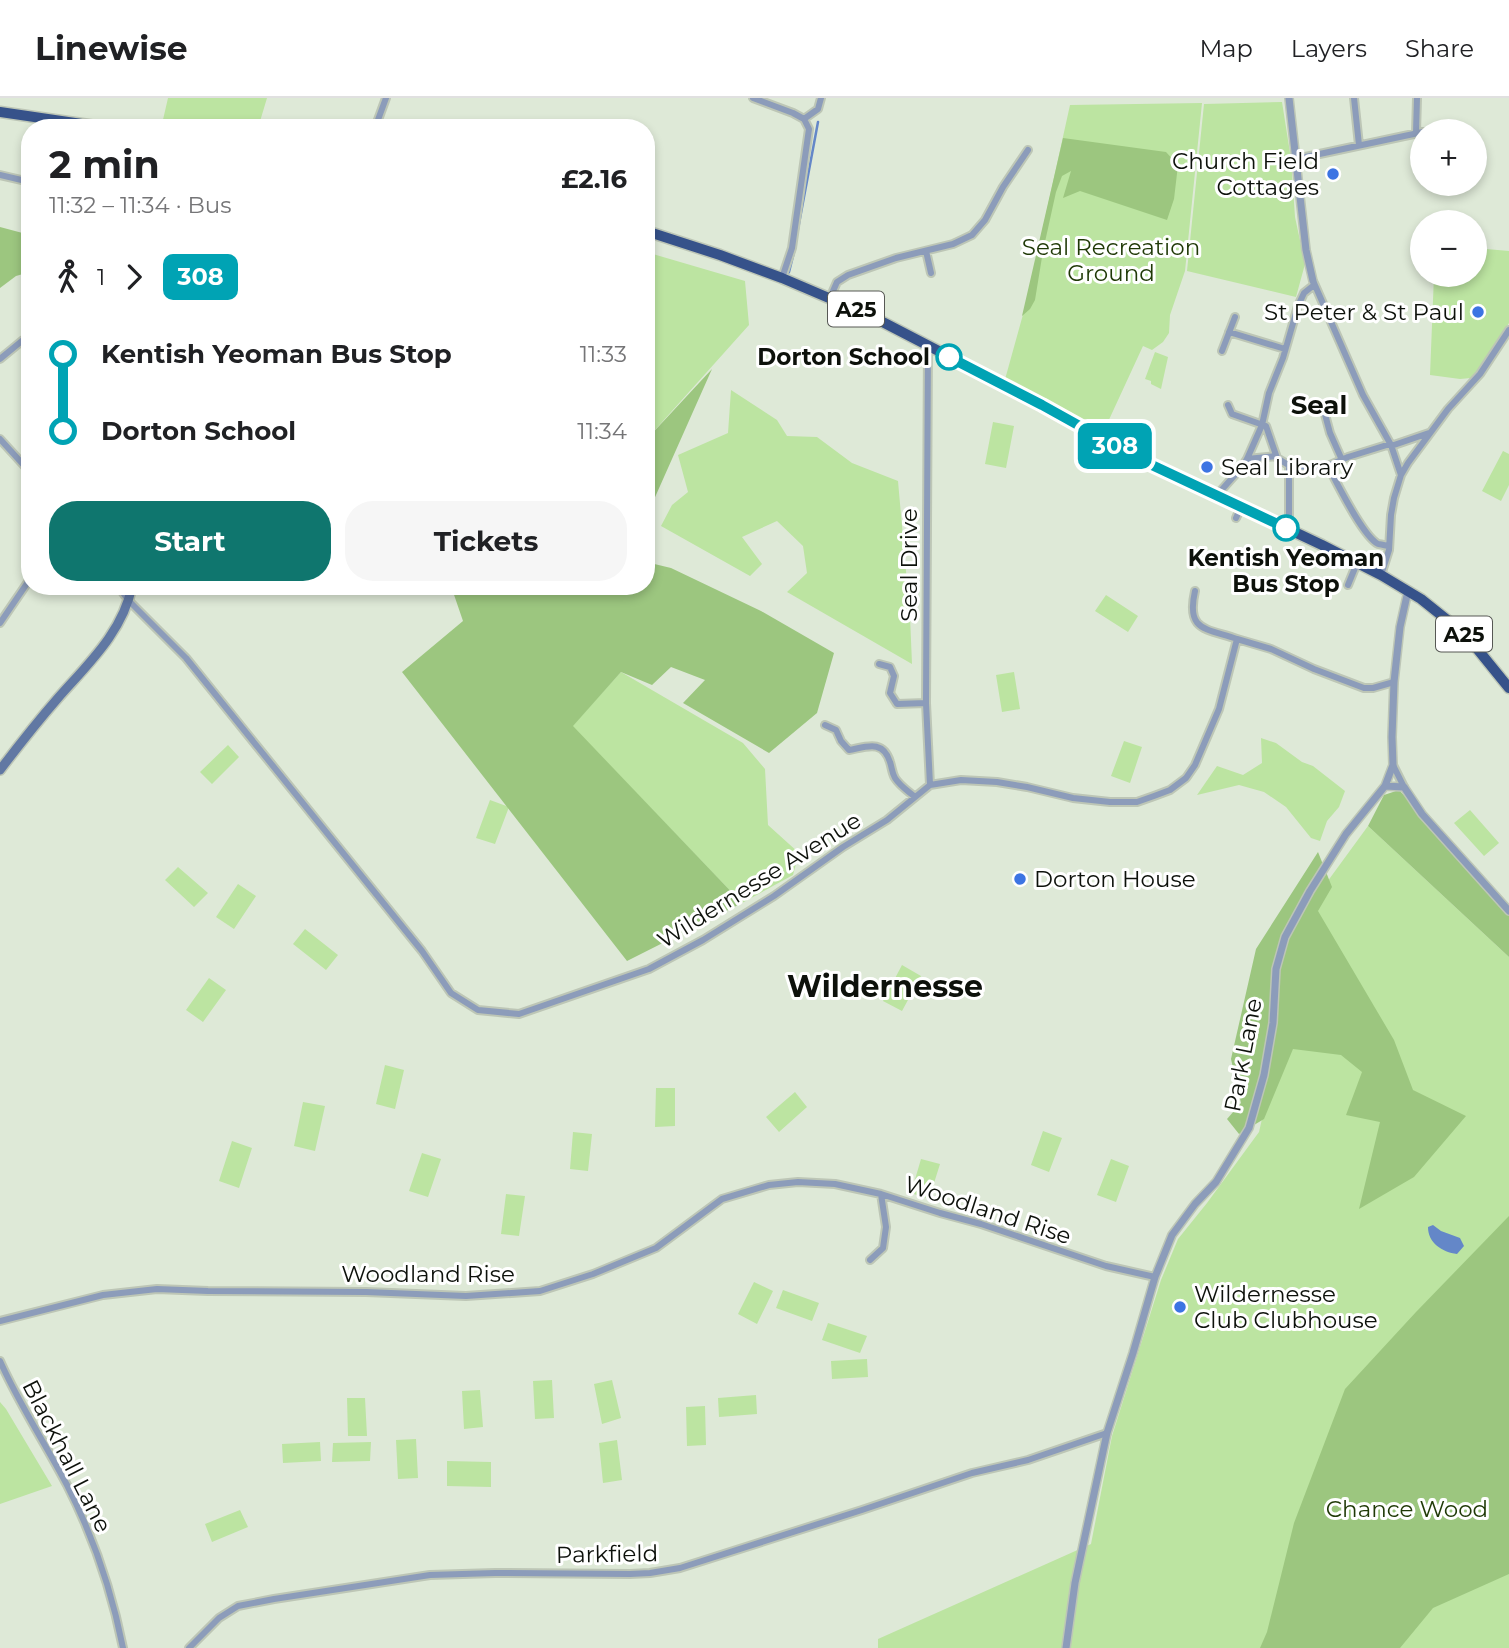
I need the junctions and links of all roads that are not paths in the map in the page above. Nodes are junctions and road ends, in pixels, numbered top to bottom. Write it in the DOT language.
graph roads {
  1 [pos="386,98"];
  2 [pos="753,98"];
  3 [pos="821,98"];
  4 [pos="1289,98"];
  5 [pos="1354,98"];
  6 [pos="1416,98"];
  7 [pos="770,101"];
  8 [pos="0,112"];
  9 [pos="48,119"];
  10 [pos="379,119"];
  11 [pos="804,119"];
  12 [pos="1418,119"];
  13 [pos="1410,135"];
  14 [pos="1359,145"];
  15 [pos="1028,150"];
  16 [pos="1296,159"];
  17 [pos="0,175"];
  18 [pos="21,180"];
  19 [pos="655,234"];
  20 [pos="926,251"];
  21 [pos="931,273"];
  22 [pos="782,278"];
  23 [pos="1314,283"];
  24 [pos="830,298"];
  25 [pos="1235,317"];
  26 [pos="1509,330"];
  27 [pos="1229,332"];
  28 [pos="21,343"];
  29 [pos="928,346"];
  30 [pos="1286,349"];
  31 [pos="1222,351"];
  32 [pos="0,359"];
  33 [pos="1228,405"];
  34 [pos="1323,407"];
  35 [pos="1262,425"];
  36 [pos="1432,432"];
  37 [pos="0,439"];
  38 [pos="1391,445"];
  39 [pos="1276,456"];
  40 [pos="1247,458"];
  41 [pos="1342,460"];
  42 [pos="21,463"];
  43 [pos="1289,466"];
  44 [pos="1328,466"];
  45 [pos="1401,475"];
  46 [pos="1217,495"];
  47 [pos="1241,507"];
  48 [pos="1236,519"];
  49 [pos="1286,528"];
  50 [pos="1389,546"];
  51 [pos="1357,563"];
  52 [pos="1381,575"];
  53 [pos="1348,585"];
  54 [pos="1195,590"];
  55 [pos="1408,591"];
  56 [pos="21,592"];
  57 [pos="124,595"];
  58 [pos="130,595"];
  59 [pos="128,601"];
  60 [pos="0,623"];
  61 [pos="1237,639"];
  62 [pos="879,664"];
  63 [pos="1394,682"];
  64 [pos="1509,688"];
  65 [pos="926,703"];
  66 [pos="825,725"];
  67 [pos="1393,765"];
  68 [pos="0,770"];
  69 [pos="930,785"];
  70 [pos="1385,786"];
  71 [pos="1405,787"];
  72 [pos="915,797"];
  73 [pos="1509,911"];
  74 [pos="881,1194"];
  75 [pos="870,1260"];
  76 [pos="1155,1277"];
  77 [pos="0,1321"];
  78 [pos="0,1361"];
  79 [pos="1107,1433"];
  80 [pos="123,1648"];
  81 [pos="189,1648"];
  82 [pos="1066,1648"];
  1 -- 10 [label="street"];
  2 -- 7 [label="street"];
  3 -- 11 [label="street"];
  4 -- 16 [label="street"];
  5 -- 14 [label="street"];
  6 -- 12 [label="street"];
  7 -- 11 [label="street"];
  8 -- 9 [label="highway"];
  11 -- 22 [label="street"];
  13 -- 14 [label="street"];
  14 -- 16 [label="street"];
  15 -- 20 [label="street"];
  16 -- 23 [label="street"];
  17 -- 18 [label="street"];
  19 -- 22 [label="highway, A25"];
  20 -- 21 [label="street"];
  20 -- 24 [label="street"];
  22 -- 24 [label="highway, A25"];
  23 -- 30 [label="street"];
  23 -- 38 [label="street"];
  24 -- 29 [label="highway, A25"];
  25 -- 27 [label="street"];
  26 -- 36 [label="street"];
  27 -- 30 [label="street"];
  27 -- 31 [label="street"];
  28 -- 32 [label="street"];
  29 -- 46 [label="highway, A25"];
  29 -- 65 [label="street, Seal Drive"];
  30 -- 35 [label="street"];
  33 -- 35 [label="street"];
  34 -- 41 [label="street"];
  35 -- 39 [label="street"];
  35 -- 40 [label="street"];
  36 -- 38 [label="street"];
  36 -- 45 [label="street"];
  37 -- 42 [label="street"];
  38 -- 41 [label="street"];
  38 -- 45 [label="street"];
  39 -- 40 [label="street"];
  39 -- 43 [label="street"];
  40 -- 46 [label="street"];
  41 -- 44 [label="street"];
  43 -- 44 [label="street"];
  43 -- 49 [label="street"];
  44 -- 50 [label="street"];
  45 -- 50 [label="street"];
  46 -- 47 [label="highway, A25"];
  47 -- 48 [label="street"];
  47 -- 49 [label="highway, A25"];
  49 -- 51 [label="highway, A25"];
  50 -- 52 [label="street"];
  51 -- 52 [label="highway, A25"];
  51 -- 53 [label="street"];
  52 -- 55 [label="highway, A25"];
  54 -- 61 [label="street"];
  55 -- 63 [label="street, Park Lane"];
  55 -- 64 [label="highway, A25"];
  56 -- 60 [label="street"];
  57 -- 59 [label="street, Wildernesse Avenue"];
  58 -- 59 [label="main road"];
  59 -- 68 [label="main road"];
  59 -- 72 [label="street, Wildernesse Avenue"];
  61 -- 63 [label="street"];
  61 -- 69 [label="street"];
  62 -- 65 [label="street"];
  63 -- 67 [label="street, Park Lane"];
  65 -- 69 [label="street, Seal Drive"];
  66 -- 72 [label="street"];
  67 -- 70 [label="street, Park Lane"];
  67 -- 71 [label="street"];
  69 -- 72 [label="street, Wildernesse Avenue"];
  70 -- 71 [label="street"];
  70 -- 76 [label="street, Park Lane"];
  71 -- 73 [label="street"];
  74 -- 75 [label="street"];
  74 -- 76 [label="street, Woodland Rise"];
  74 -- 77 [label="street, Woodland Rise"];
  76 -- 79 [label="street, Park Lane"];
  78 -- 80 [label="street, Blackhall Lane"];
  79 -- 81 [label="street, Parkfield"];
  79 -- 82 [label="street, Park Lane"];
}
